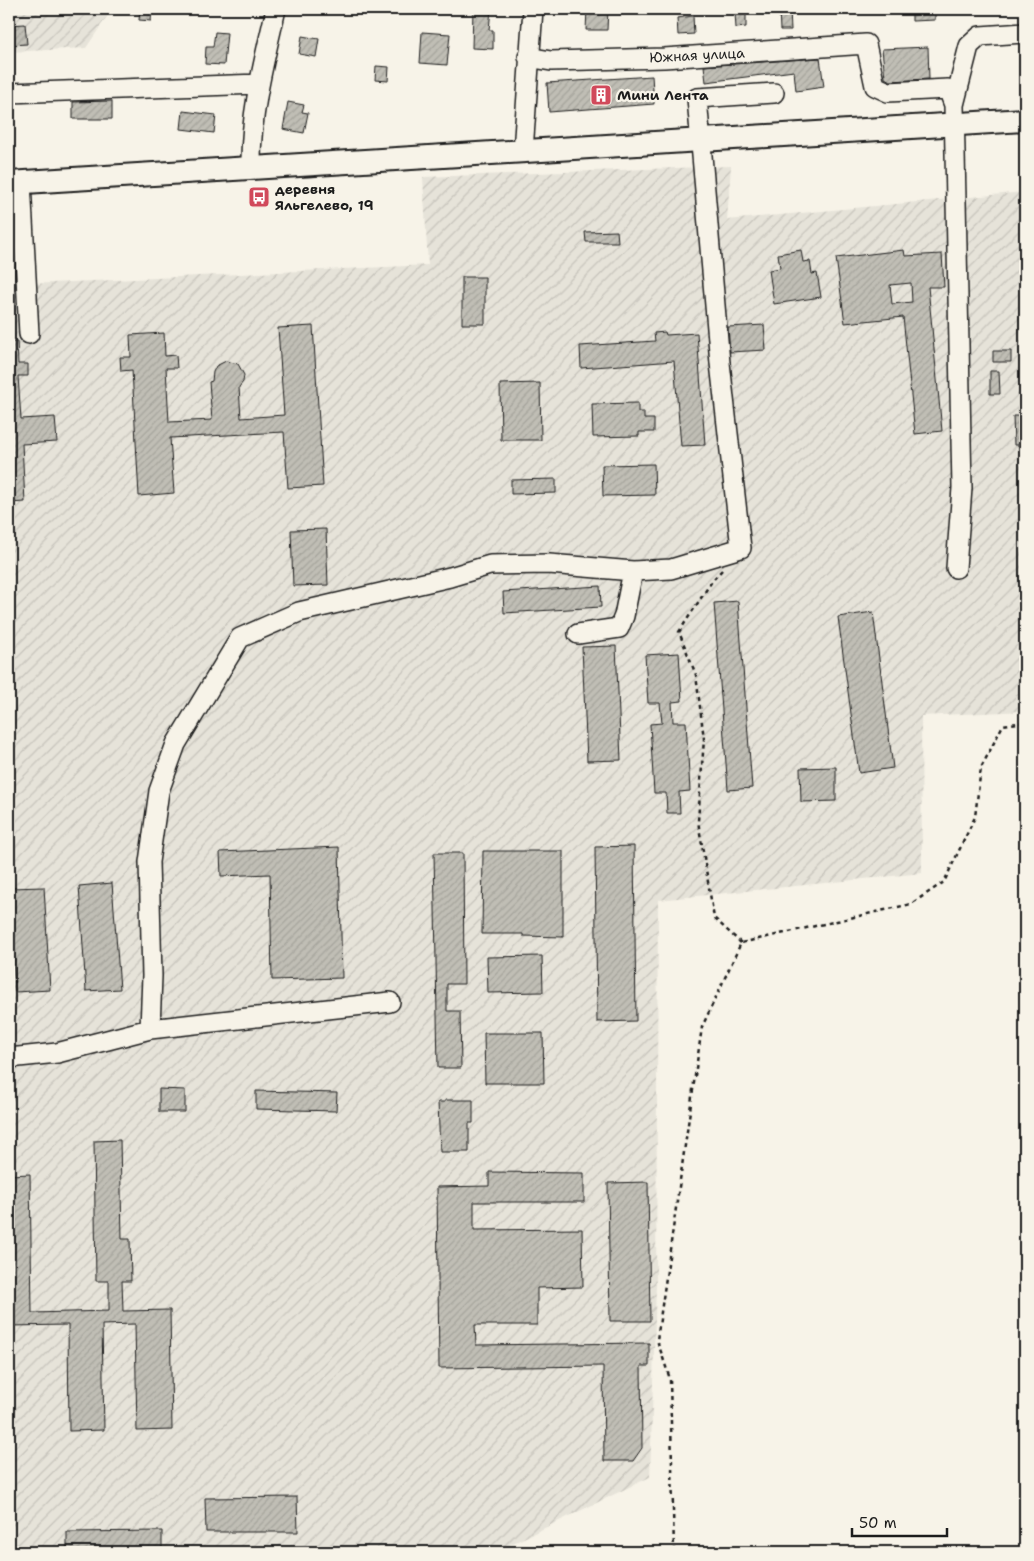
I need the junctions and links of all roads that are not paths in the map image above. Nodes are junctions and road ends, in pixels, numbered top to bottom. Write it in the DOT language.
graph roads {
  1 [pos="275,9"];
  2 [pos="533,9"];
  3 [pos="1025,33"];
  4 [pos="528,57"];
  5 [pos="259,84"];
  6 [pos="9,93"];
  7 [pos="774,93"];
  8 [pos="955,115"];
  9 [pos="1025,120"];
  10 [pos="701,140"];
  11 [pos="523,150"];
  12 [pos="252,168"];
  13 [pos="15,183"];
  14 [pos="29,334"];
  15 [pos="956,568"];
  16 [pos="633,570"];
  17 [pos="578,634"];
  18 [pos="390,1002"];
  19 [pos="150,1029"];
  20 [pos="9,1058"];
  1 -- 5 [label="street"];
  2 -- 4 [label="street"];
  3 -- 8 [label="street"];
  4 -- 8 [label="street, Южная улица"];
  4 -- 11 [label="street"];
  5 -- 6 [label="street"];
  5 -- 12 [label="street"];
  7 -- 10 [label="street"];
  8 -- 9 [label="main road"];
  8 -- 10 [label="main road"];
  8 -- 15 [label="street"];
  10 -- 11 [label="main road"];
  10 -- 16 [label="street"];
  11 -- 12 [label="main road"];
  12 -- 13 [label="main road"];
  13 -- 14 [label="street"];
  16 -- 17 [label="street"];
  16 -- 19 [label="street"];
  18 -- 19 [label="street"];
  19 -- 20 [label="street"];
}
